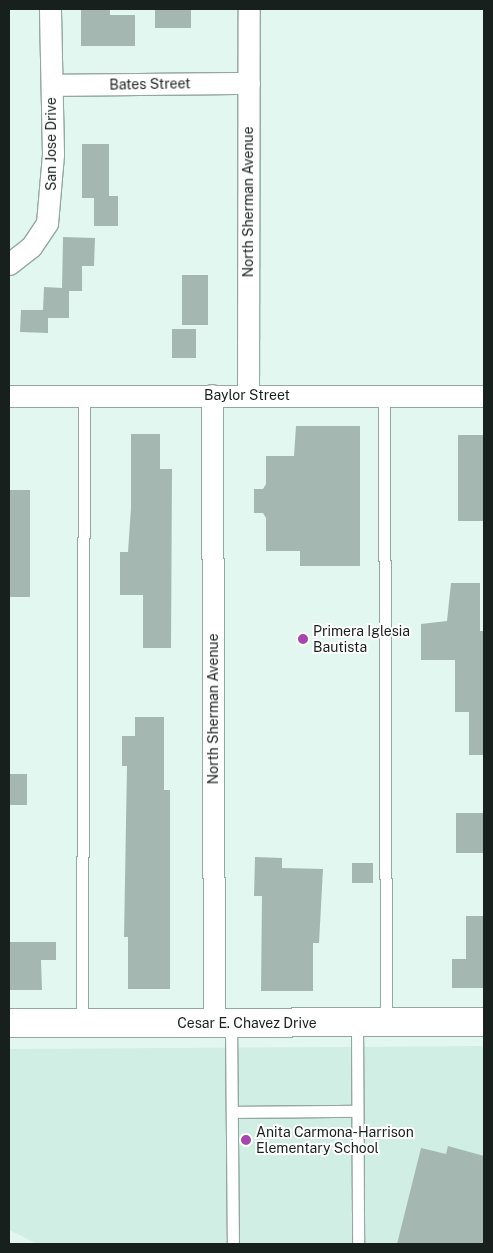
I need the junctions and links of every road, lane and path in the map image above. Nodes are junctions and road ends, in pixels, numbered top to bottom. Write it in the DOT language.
graph roads {
  1 [pos="50,9"];
  2 [pos="248,9"];
  3 [pos="249,83"];
  4 [pos="52,85"];
  5 [pos="9,264"];
  6 [pos="84,395"];
  7 [pos="212,395"];
  8 [pos="248,395"];
  9 [pos="9,396"];
  10 [pos="384,396"];
  11 [pos="484,396"];
  12 [pos="484,1022"];
  13 [pos="9,1023"];
  14 [pos="82,1023"];
  15 [pos="222,1023"];
  16 [pos="357,1023"];
  17 [pos="386,1023"];
  18 [pos="357,1111"];
  19 [pos="232,1112"];
  20 [pos="233,1244"];
  21 [pos="358,1244"];
  1 -- 4 [label="street, San Jose Drive"];
  2 -- 3 [label="street, North Sherman Avenue"];
  3 -- 4 [label="street, Bates Street"];
  3 -- 8 [label="street, North Sherman Avenue"];
  4 -- 5 [label="street, San Jose Drive"];
  6 -- 7 [label="street, Baylor Street"];
  6 -- 9 [label="street, Baylor Street"];
  6 -- 14 [label="lane"];
  7 -- 8 [label="street, Baylor Street"];
  7 -- 15 [label="street, North Sherman Avenue"];
  8 -- 10 [label="street, Baylor Street"];
  10 -- 11 [label="street, Baylor Street"];
  10 -- 17 [label="lane"];
  12 -- 17 [label="street, Cesar E. Chavez Drive"];
  13 -- 14 [label="street, Cesar E. Chavez Drive"];
  14 -- 15 [label="street, Cesar E. Chavez Drive"];
  15 -- 16 [label="street, Cesar E. Chavez Drive"];
  15 -- 19 [label="lane"];
  16 -- 17 [label="street, Cesar E. Chavez Drive"];
  16 -- 18 [label="lane"];
  18 -- 19 [label="lane"];
  18 -- 21 [label="lane"];
  19 -- 20 [label="lane"];
}
